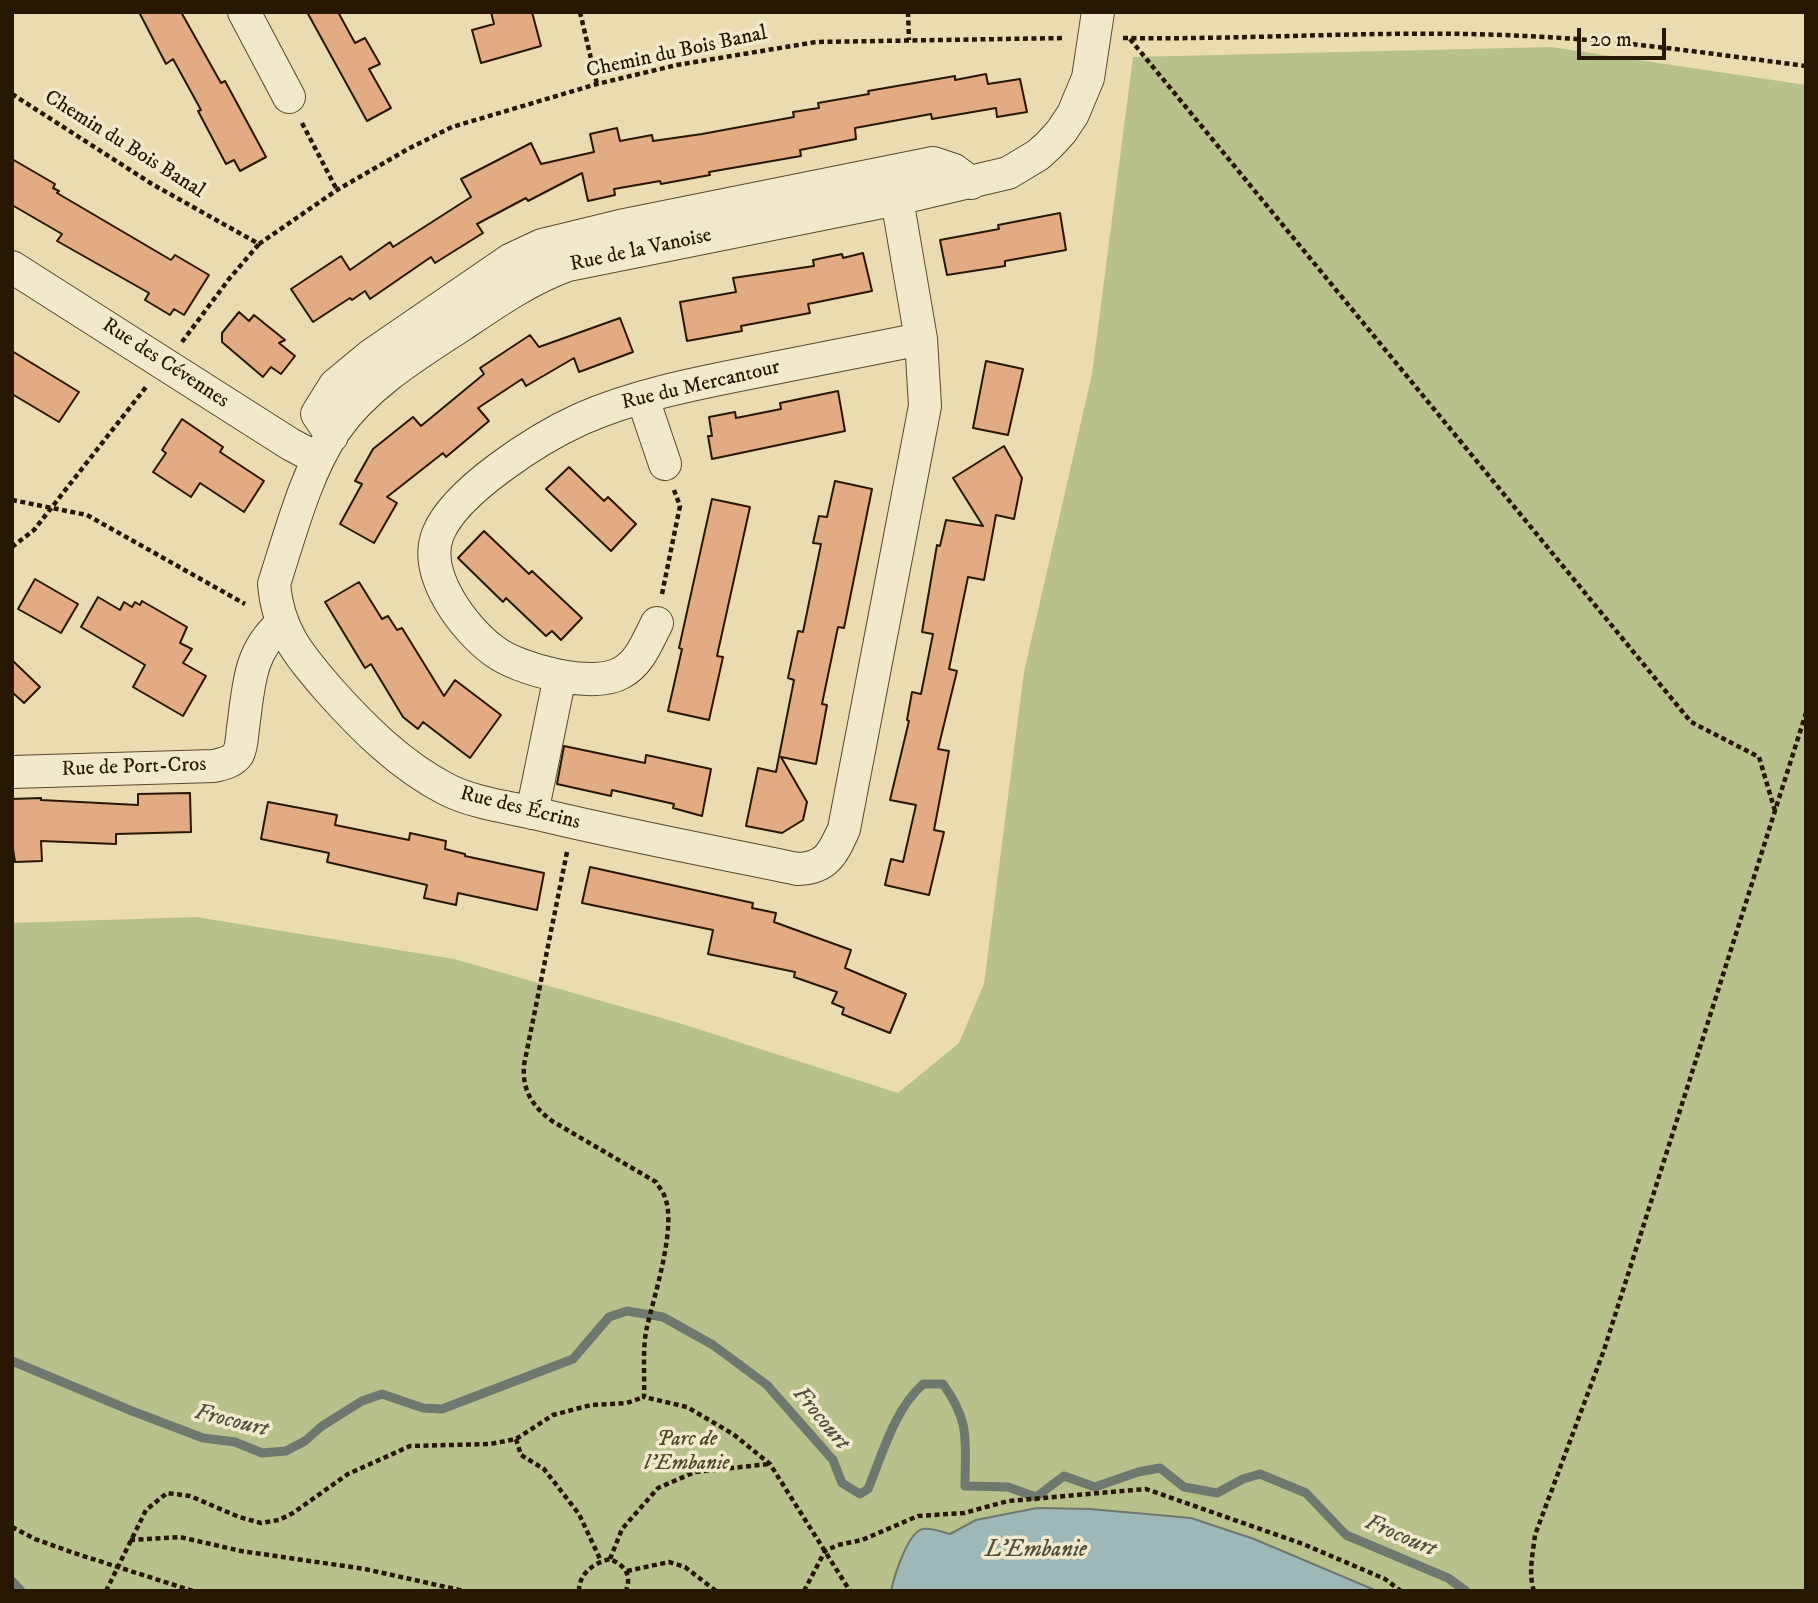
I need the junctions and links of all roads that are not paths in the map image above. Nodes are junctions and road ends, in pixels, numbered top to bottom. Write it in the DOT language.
graph roads {
  1 [pos="244,12"];
  2 [pos="1096,25"];
  3 [pos="289,97"];
  4 [pos="971,183"];
  5 [pos="897,199"];
  6 [pos="12,267"];
  7 [pos="921,339"];
  8 [pos="643,399"];
  9 [pos="325,448"];
  10 [pos="665,464"];
  11 [pos="657,623"];
  12 [pos="281,624"];
  13 [pos="560,676"];
  14 [pos="12,772"];
  15 [pos="532,813"];
  1 -- 3 [label="street"];
  2 -- 4 [label="street, Rue de la Vanoise"];
  4 -- 5 [label="street, Rue de la Vanoise"];
  4 -- 9 [label="street"];
  5 -- 7 [label="street"];
  5 -- 9 [label="street, Rue de la Vanoise"];
  6 -- 9 [label="street, Rue des Cévennes"];
  7 -- 8 [label="street, Rue du Mercantour"];
  7 -- 15 [label="street, Rue des Écrins"];
  8 -- 10 [label="street"];
  8 -- 13 [label="street, Rue du Mercantour"];
  9 -- 12 [label="street, Rue de la Vanoise"];
  11 -- 13 [label="street, Rue du Mercantour"];
  12 -- 14 [label="street, Rue de Port-Cros"];
  12 -- 15 [label="street, Rue des Écrins"];
  13 -- 15 [label="street"];
}
